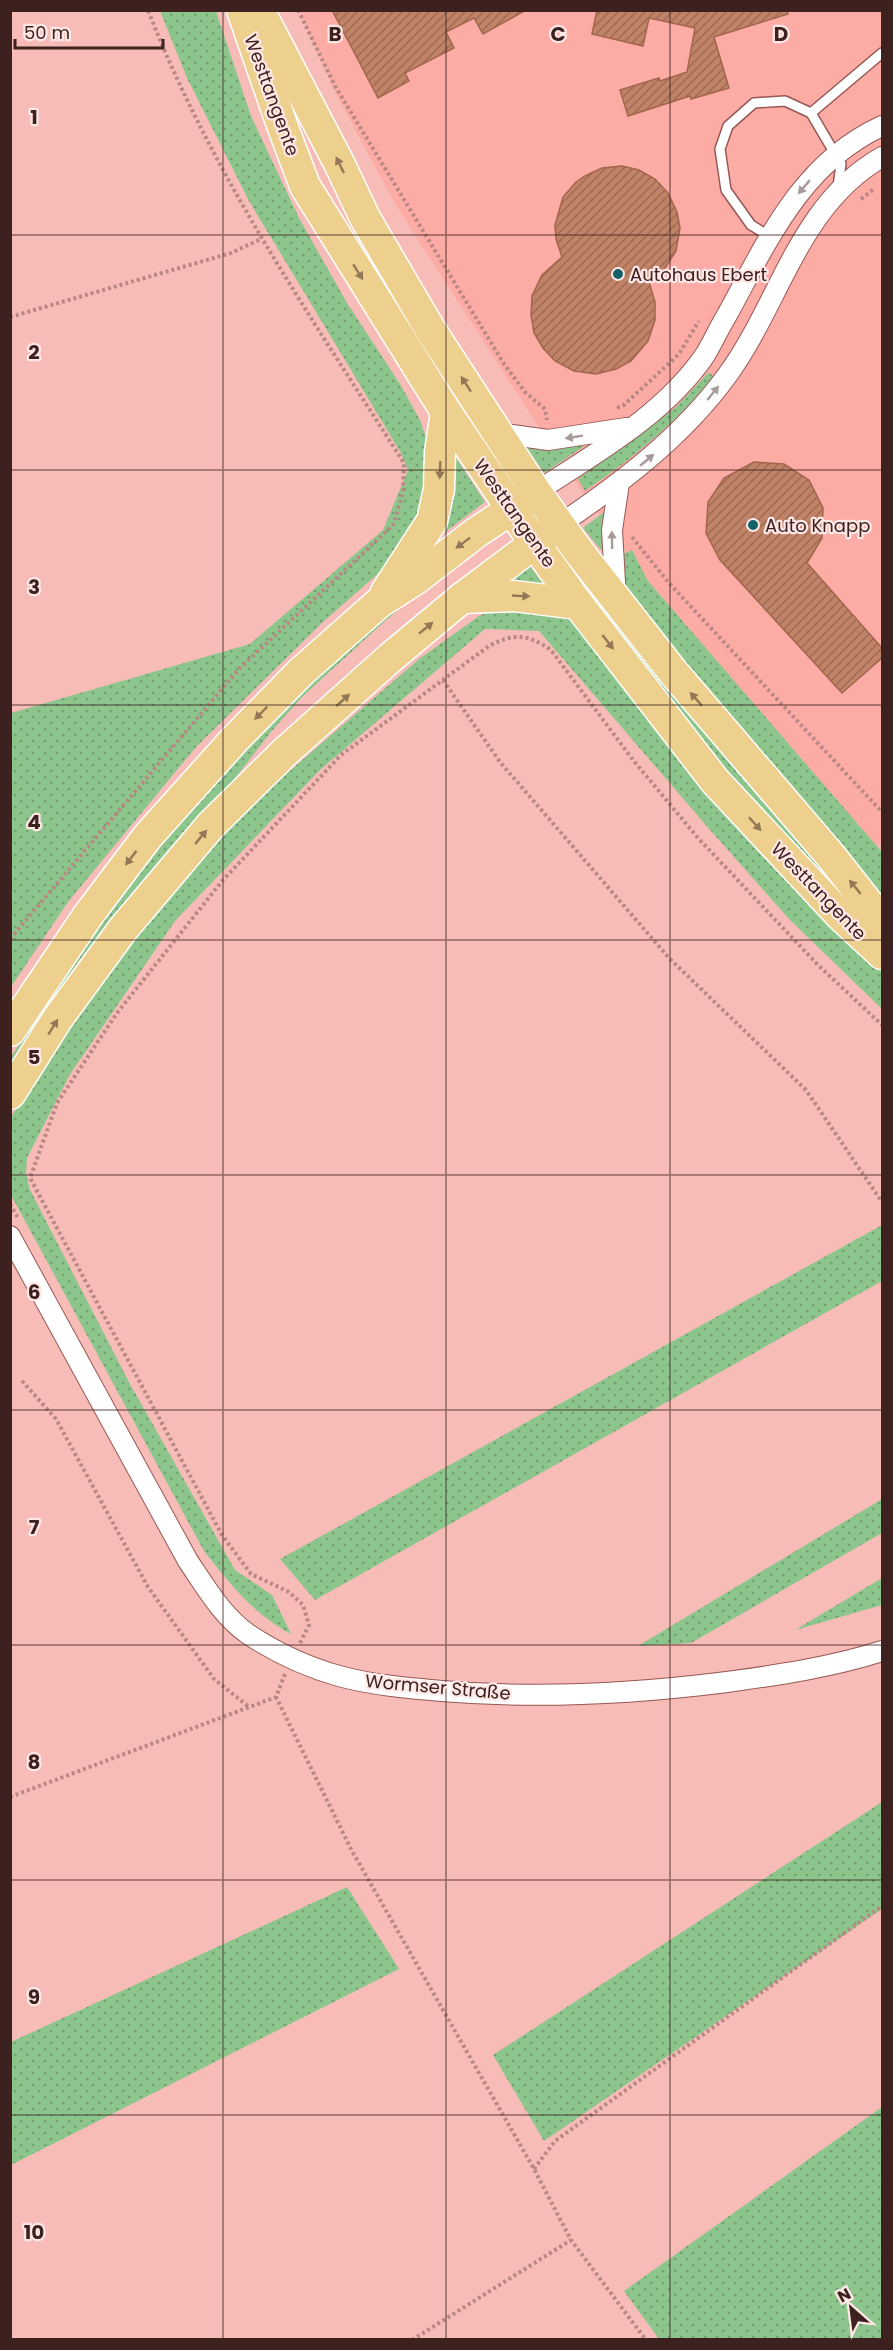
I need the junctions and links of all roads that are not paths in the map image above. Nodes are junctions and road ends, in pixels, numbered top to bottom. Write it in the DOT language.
graph roads {
  1 [pos="242,10"];
  2 [pos="259,10"];
  3 [pos="882,52"];
  4 [pos="811,113"];
  5 [pos="882,126"];
  6 [pos="837,155"];
  7 [pos="882,157"];
  8 [pos="837,192"];
  9 [pos="769,236"];
  10 [pos="446,412"];
  11 [pos="632,427"];
  12 [pos="498,433"];
  13 [pos="619,483"];
  14 [pos="536,492"];
  15 [pos="511,509"];
  16 [pos="560,525"];
  17 [pos="535,544"];
  18 [pos="462,598"];
  19 [pos="616,599"];
  20 [pos="380,602"];
  21 [pos="578,604"];
  22 [pos="882,921"];
  23 [pos="882,954"];
  24 [pos="10,1031"];
  25 [pos="10,1094"];
  26 [pos="16,1231"];
  27 [pos="882,1651"];
  1 -- 10 [label="main road, Westtangente, one-way"];
  12 -- 2 [label="main road, Westtangente, one-way"];
  3 -- 4 [label="lane"];
  4 -- 6 [label="lane"];
  4 -- 9 [label="lane"];
  5 -- 6 [label="street"];
  6 -- 8 [label="lane"];
  6 -- 9 [label="street, one-way"];
  7 -- 8 [label="street"];
  13 -- 8 [label="street, one-way"];
  9 -- 11 [label="street"];
  10 -- 15 [label="main road, Westtangente"];
  10 -- 20 [label="main road, one-way"];
  11 -- 12 [label="street, one-way"];
  11 -- 14 [label="street"];
  12 -- 14 [label="main road, Westtangente"];
  13 -- 16 [label="street"];
  19 -- 13 [label="street, one-way"];
  14 -- 15 [label="main road"];
  14 -- 16 [label="main road, Westtangente"];
  15 -- 17 [label="main road, Westtangente"];
  15 -- 20 [label="main road, one-way"];
  16 -- 17 [label="main road"];
  16 -- 19 [label="main road, Westtangente"];
  17 -- 18 [label="main road"];
  17 -- 21 [label="main road, Westtangente"];
  18 -- 21 [label="main road, one-way"];
  25 -- 18 [label="main road, one-way"];
  22 -- 19 [label="main road, Westtangente, one-way"];
  20 -- 24 [label="main road, one-way"];
  21 -- 23 [label="main road, Westtangente, one-way"];
  26 -- 27 [label="street, Wormser Straße"];
}
